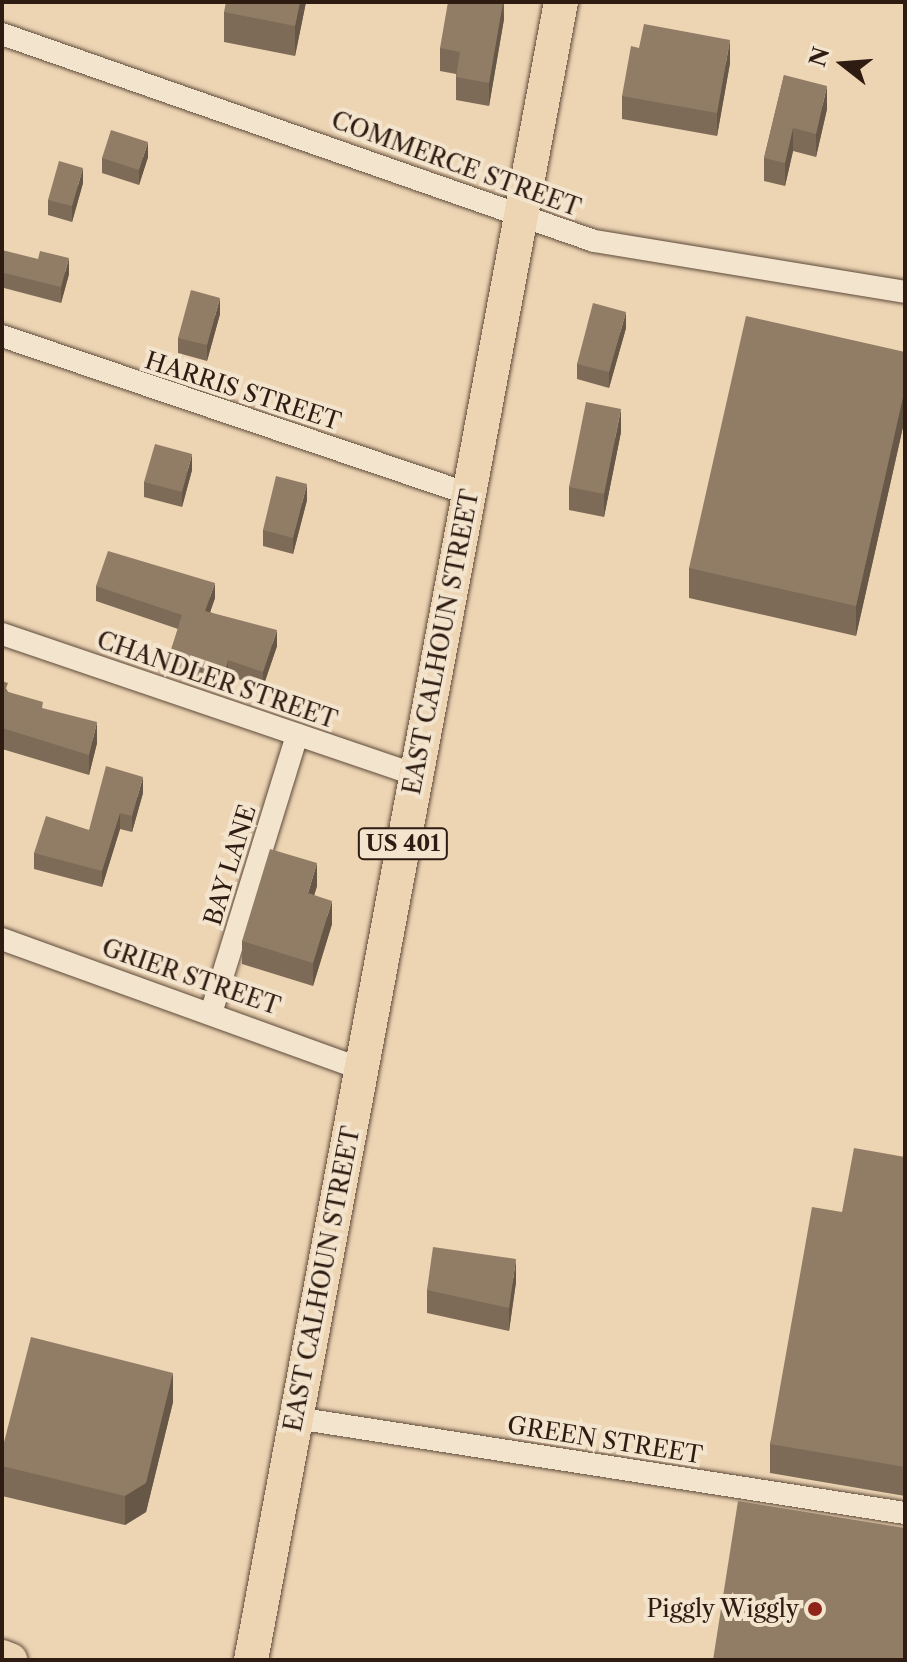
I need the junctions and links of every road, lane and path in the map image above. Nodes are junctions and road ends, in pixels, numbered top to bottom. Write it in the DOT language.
graph roads {
  1 [pos="561,2"];
  2 [pos="2,34"];
  3 [pos="521,215"];
  4 [pos="905,292"];
  5 [pos="2,336"];
  6 [pos="468,494"];
  7 [pos="2,634"];
  8 [pos="297,735"];
  9 [pos="416,775"];
  10 [pos="2,939"];
  11 [pos="212,1010"];
  12 [pos="361,1069"];
  13 [pos="296,1418"];
  14 [pos="905,1513"];
  15 [pos="2,1657"];
  16 [pos="10,1660"];
  17 [pos="251,1660"];
  1 -- 3 [label="main road, EAST CALHOUN STREET / US 401"];
  2 -- 3 [label="street, COMMERCE STREET"];
  3 -- 4 [label="street, COMMERCE STREET"];
  3 -- 6 [label="main road, EAST CALHOUN STREET / US 401"];
  5 -- 6 [label="street, HARRIS STREET"];
  6 -- 9 [label="main road, EAST CALHOUN STREET / US 401"];
  7 -- 8 [label="street, CHANDLER STREET"];
  8 -- 9 [label="street, CHANDLER STREET"];
  8 -- 11 [label="street, BAY LANE"];
  9 -- 12 [label="main road, EAST CALHOUN STREET / US 401"];
  10 -- 11 [label="street, GRIER STREET"];
  11 -- 12 [label="street, GRIER STREET"];
  12 -- 13 [label="main road, EAST CALHOUN STREET / US 401"];
  13 -- 14 [label="street, GREEN STREET"];
  13 -- 17 [label="main road, EAST CALHOUN STREET / US 401"];
  15 -- 16 [label="main road"];
}
